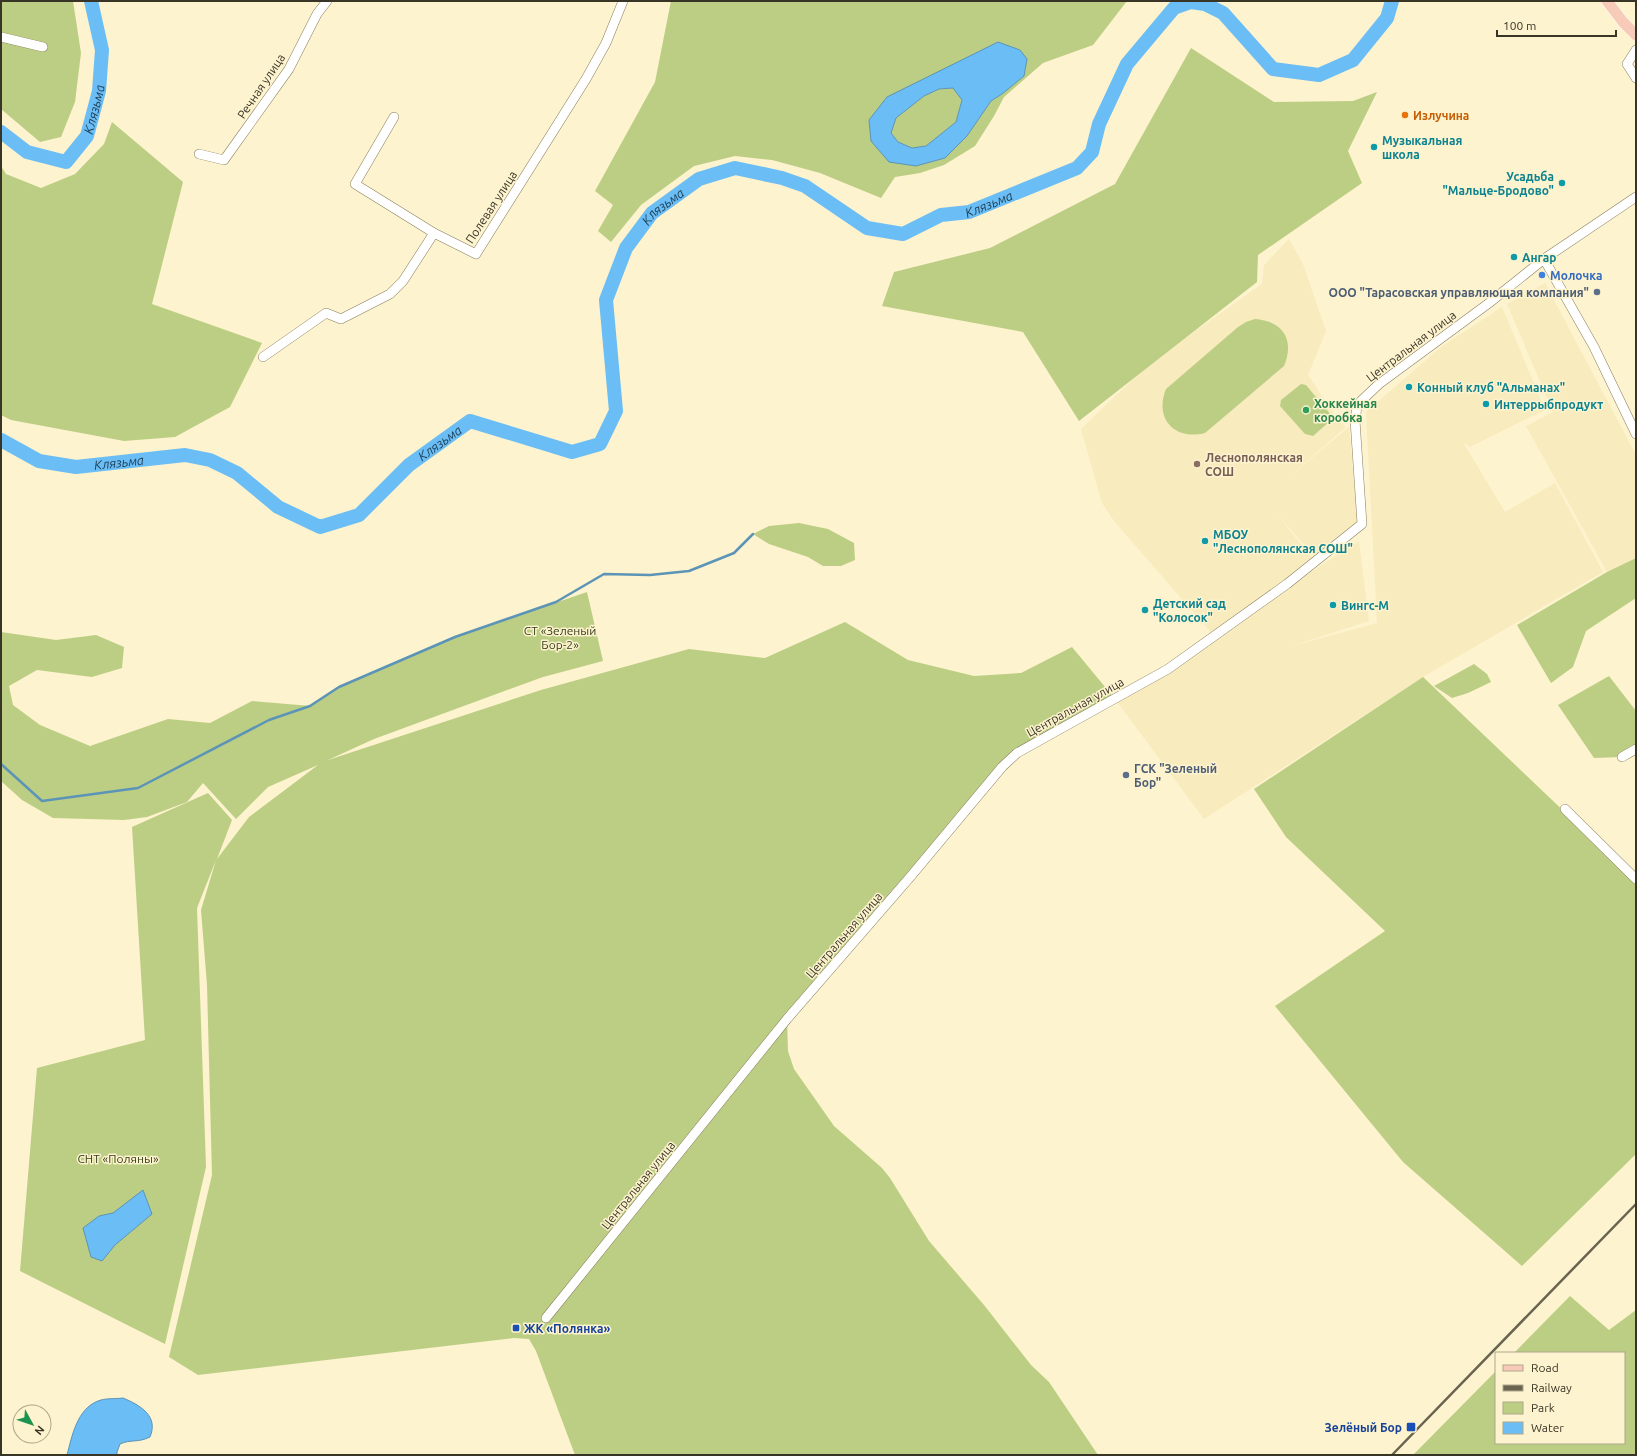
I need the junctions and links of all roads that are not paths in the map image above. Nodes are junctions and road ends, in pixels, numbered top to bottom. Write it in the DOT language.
graph roads {
  1 [pos="327,1"];
  2 [pos="623,1"];
  3 [pos="1607,1"];
  4 [pos="1636,35"];
  5 [pos="1,37"];
  6 [pos="43,47"];
  7 [pos="1636,50"];
  8 [pos="1636,78"];
  9 [pos="394,117"];
  10 [pos="199,154"];
  11 [pos="1636,197"];
  12 [pos="434,234"];
  13 [pos="1544,260"];
  14 [pos="263,357"];
  15 [pos="1636,434"];
  16 [pos="1636,749"];
  17 [pos="1622,758"];
  18 [pos="1565,809"];
  19 [pos="1636,879"];
  20 [pos="546,1318"];
  1 -- 10 [label="street, Речная улица"];
  2 -- 12 [label="street, Полевая улица"];
  3 -- 4 [label="main road"];
  5 -- 6 [label="street"];
  7 -- 8 [label="street"];
  9 -- 12 [label="street"];
  11 -- 13 [label="street, Центральная улица"];
  12 -- 14 [label="street"];
  13 -- 15 [label="street"];
  13 -- 20 [label="street, Центральная улица"];
  16 -- 17 [label="street"];
  18 -- 19 [label="street"];
}
